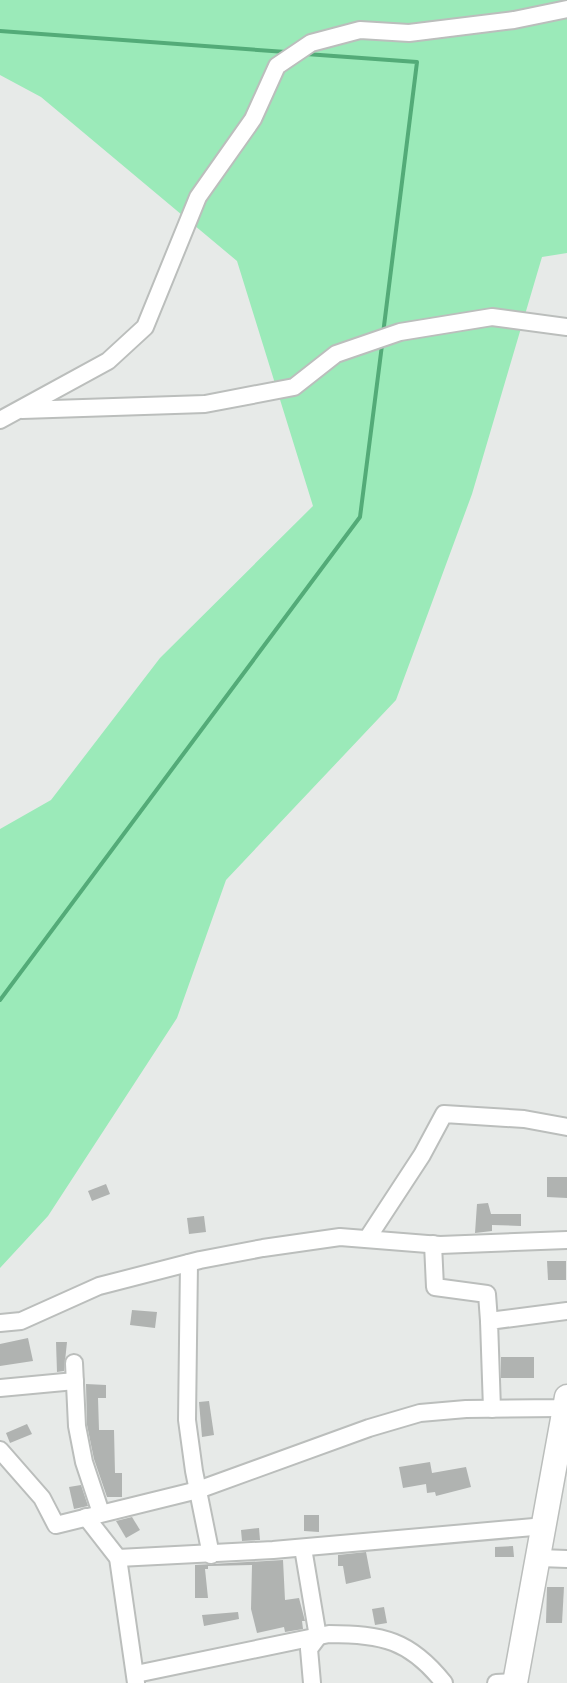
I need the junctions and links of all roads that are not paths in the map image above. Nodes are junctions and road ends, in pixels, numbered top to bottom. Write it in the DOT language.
graph roads {
  1 [pos="567,9"];
  2 [pos="567,327"];
  3 [pos="18,410"];
  4 [pos="0,420"];
  5 [pos="567,1127"];
  6 [pos="367,1239"];
  7 [pos="567,1240"];
  8 [pos="433,1244"];
  9 [pos="189,1263"];
  10 [pos="567,1311"];
  11 [pos="489,1321"];
  12 [pos="0,1323"];
  13 [pos="74,1363"];
  14 [pos="75,1381"];
  15 [pos="0,1388"];
  16 [pos="567,1399"];
  17 [pos="492,1409"];
  18 [pos="0,1450"];
  19 [pos="198,1490"];
  20 [pos="94,1515"];
  21 [pos="545,1526"];
  22 [pos="303,1548"];
  23 [pos="211,1554"];
  24 [pos="118,1558"];
  25 [pos="540,1558"];
  26 [pos="567,1559"];
  27 [pos="318,1636"];
  28 [pos="136,1679"];
  29 [pos="312,1683"];
  30 [pos="444,1683"];
  31 [pos="509,1683"];
  1 -- 3 [label="street"];
  2 -- 3 [label="street"];
  3 -- 4 [label="street"];
  5 -- 6 [label="street"];
  6 -- 8 [label="street"];
  6 -- 9 [label="street"];
  7 -- 8 [label="street"];
  8 -- 11 [label="street"];
  9 -- 12 [label="street"];
  9 -- 19 [label="street"];
  10 -- 11 [label="street"];
  11 -- 17 [label="street"];
  13 -- 14 [label="street"];
  14 -- 15 [label="street"];
  14 -- 20 [label="street"];
  16 -- 17 [label="street"];
  16 -- 21 [label="street"];
  17 -- 19 [label="street"];
  18 -- 20 [label="street"];
  19 -- 20 [label="street"];
  19 -- 23 [label="street"];
  20 -- 24 [label="street"];
  21 -- 22 [label="street"];
  21 -- 25 [label="street"];
  22 -- 23 [label="street"];
  22 -- 27 [label="street"];
  23 -- 24 [label="street"];
  24 -- 28 [label="street"];
  25 -- 26 [label="street"];
  25 -- 31 [label="street"];
  27 -- 28 [label="street"];
  27 -- 29 [label="street"];
  27 -- 30 [label="street"];
}
